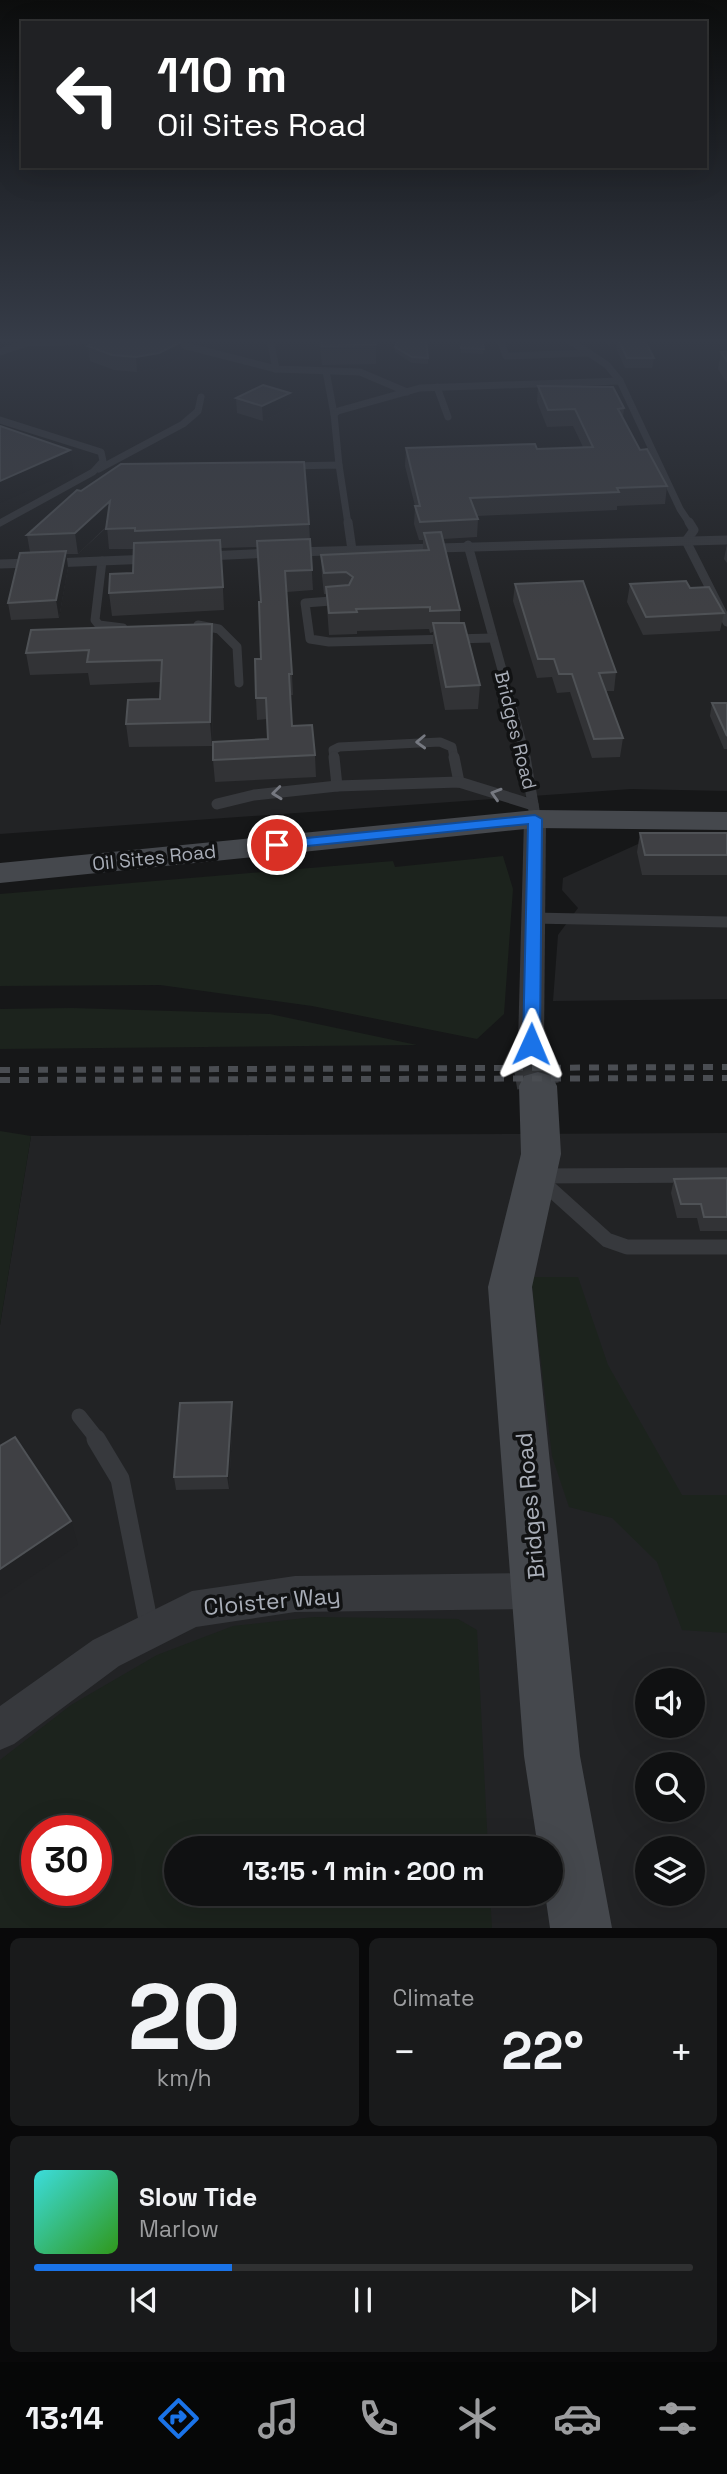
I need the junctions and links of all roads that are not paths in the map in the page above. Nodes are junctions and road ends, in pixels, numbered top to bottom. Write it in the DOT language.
graph roads {
  1 [pos="31,429"];
  2 [pos="174,429"];
  3 [pos="335,429"];
  4 [pos="642,429"];
  5 [pos="339,465"];
  6 [pos="274,467"];
  7 [pos="93,472"];
  8 [pos="0,523"];
  9 [pos="727,540"];
  10 [pos="686,541"];
  11 [pos="468,545"];
  12 [pos="352,550"];
  13 [pos="199,556"];
  14 [pos="158,558"];
  15 [pos="102,561"];
  16 [pos="0,564"];
  17 [pos="346,600"];
  18 [pos="727,622"];
  19 [pos="188,625"];
  20 [pos="134,627"];
  21 [pos="493,638"];
  22 [pos="239,683"];
  23 [pos="459,782"];
  24 [pos="337,786"];
  25 [pos="216,804"];
  26 [pos="534,812"];
  27 [pos="727,821"];
  28 [pos="0,873"];
  29 [pos="533,918"];
  30 [pos="727,922"];
  31 [pos="535,1065"];
  32 [pos="727,1175"];
  33 [pos="536,1176"];
  34 [pos="727,1247"];
  35 [pos="79,1416"];
  36 [pos="538,1591"];
  37 [pos="150,1630"];
  38 [pos="0,1730"];
  39 [pos="580,1928"];
  1 -- 7 [label="lane"];
  2 -- 7 [label="lane"];
  3 -- 5 [label="lane"];
  4 -- 10 [label="lane"];
  5 -- 6 [label="lane"];
  5 -- 12 [label="lane"];
  7 -- 8 [label="lane"];
  9 -- 10 [label="lane"];
  10 -- 11 [label="lane"];
  10 -- 18 [label="lane"];
  11 -- 12 [label="lane"];
  11 -- 21 [label="lane, Bridges Road"];
  12 -- 13 [label="lane"];
  14 -- 15 [label="lane"];
  15 -- 16 [label="lane"];
  15 -- 20 [label="lane"];
  17 -- 21 [label="lane"];
  19 -- 22 [label="lane"];
  21 -- 26 [label="lane, Bridges Road"];
  23 -- 24 [label="lane"];
  23 -- 24 [label="lane, one-way"];
  26 -- 23 [label="lane, one-way"];
  24 -- 25 [label="lane, one-way"];
  26 -- 27 [label="street, Oil Sites Road"];
  26 -- 28 [label="street, Oil Sites Road"];
  26 -- 29 [label="street, Bridges Road"];
  29 -- 30 [label="lane"];
  29 -- 31 [label="street, Bridges Road"];
  31 -- 33 [label="street, Bridges Road"];
  32 -- 33 [label="lane"];
  33 -- 34 [label="lane"];
  33 -- 36 [label="street, Bridges Road"];
  35 -- 37 [label="lane"];
  36 -- 37 [label="street, Cloister Way"];
  36 -- 39 [label="street, Bridges Road"];
  37 -- 38 [label="street, Cloister Way"];
}
